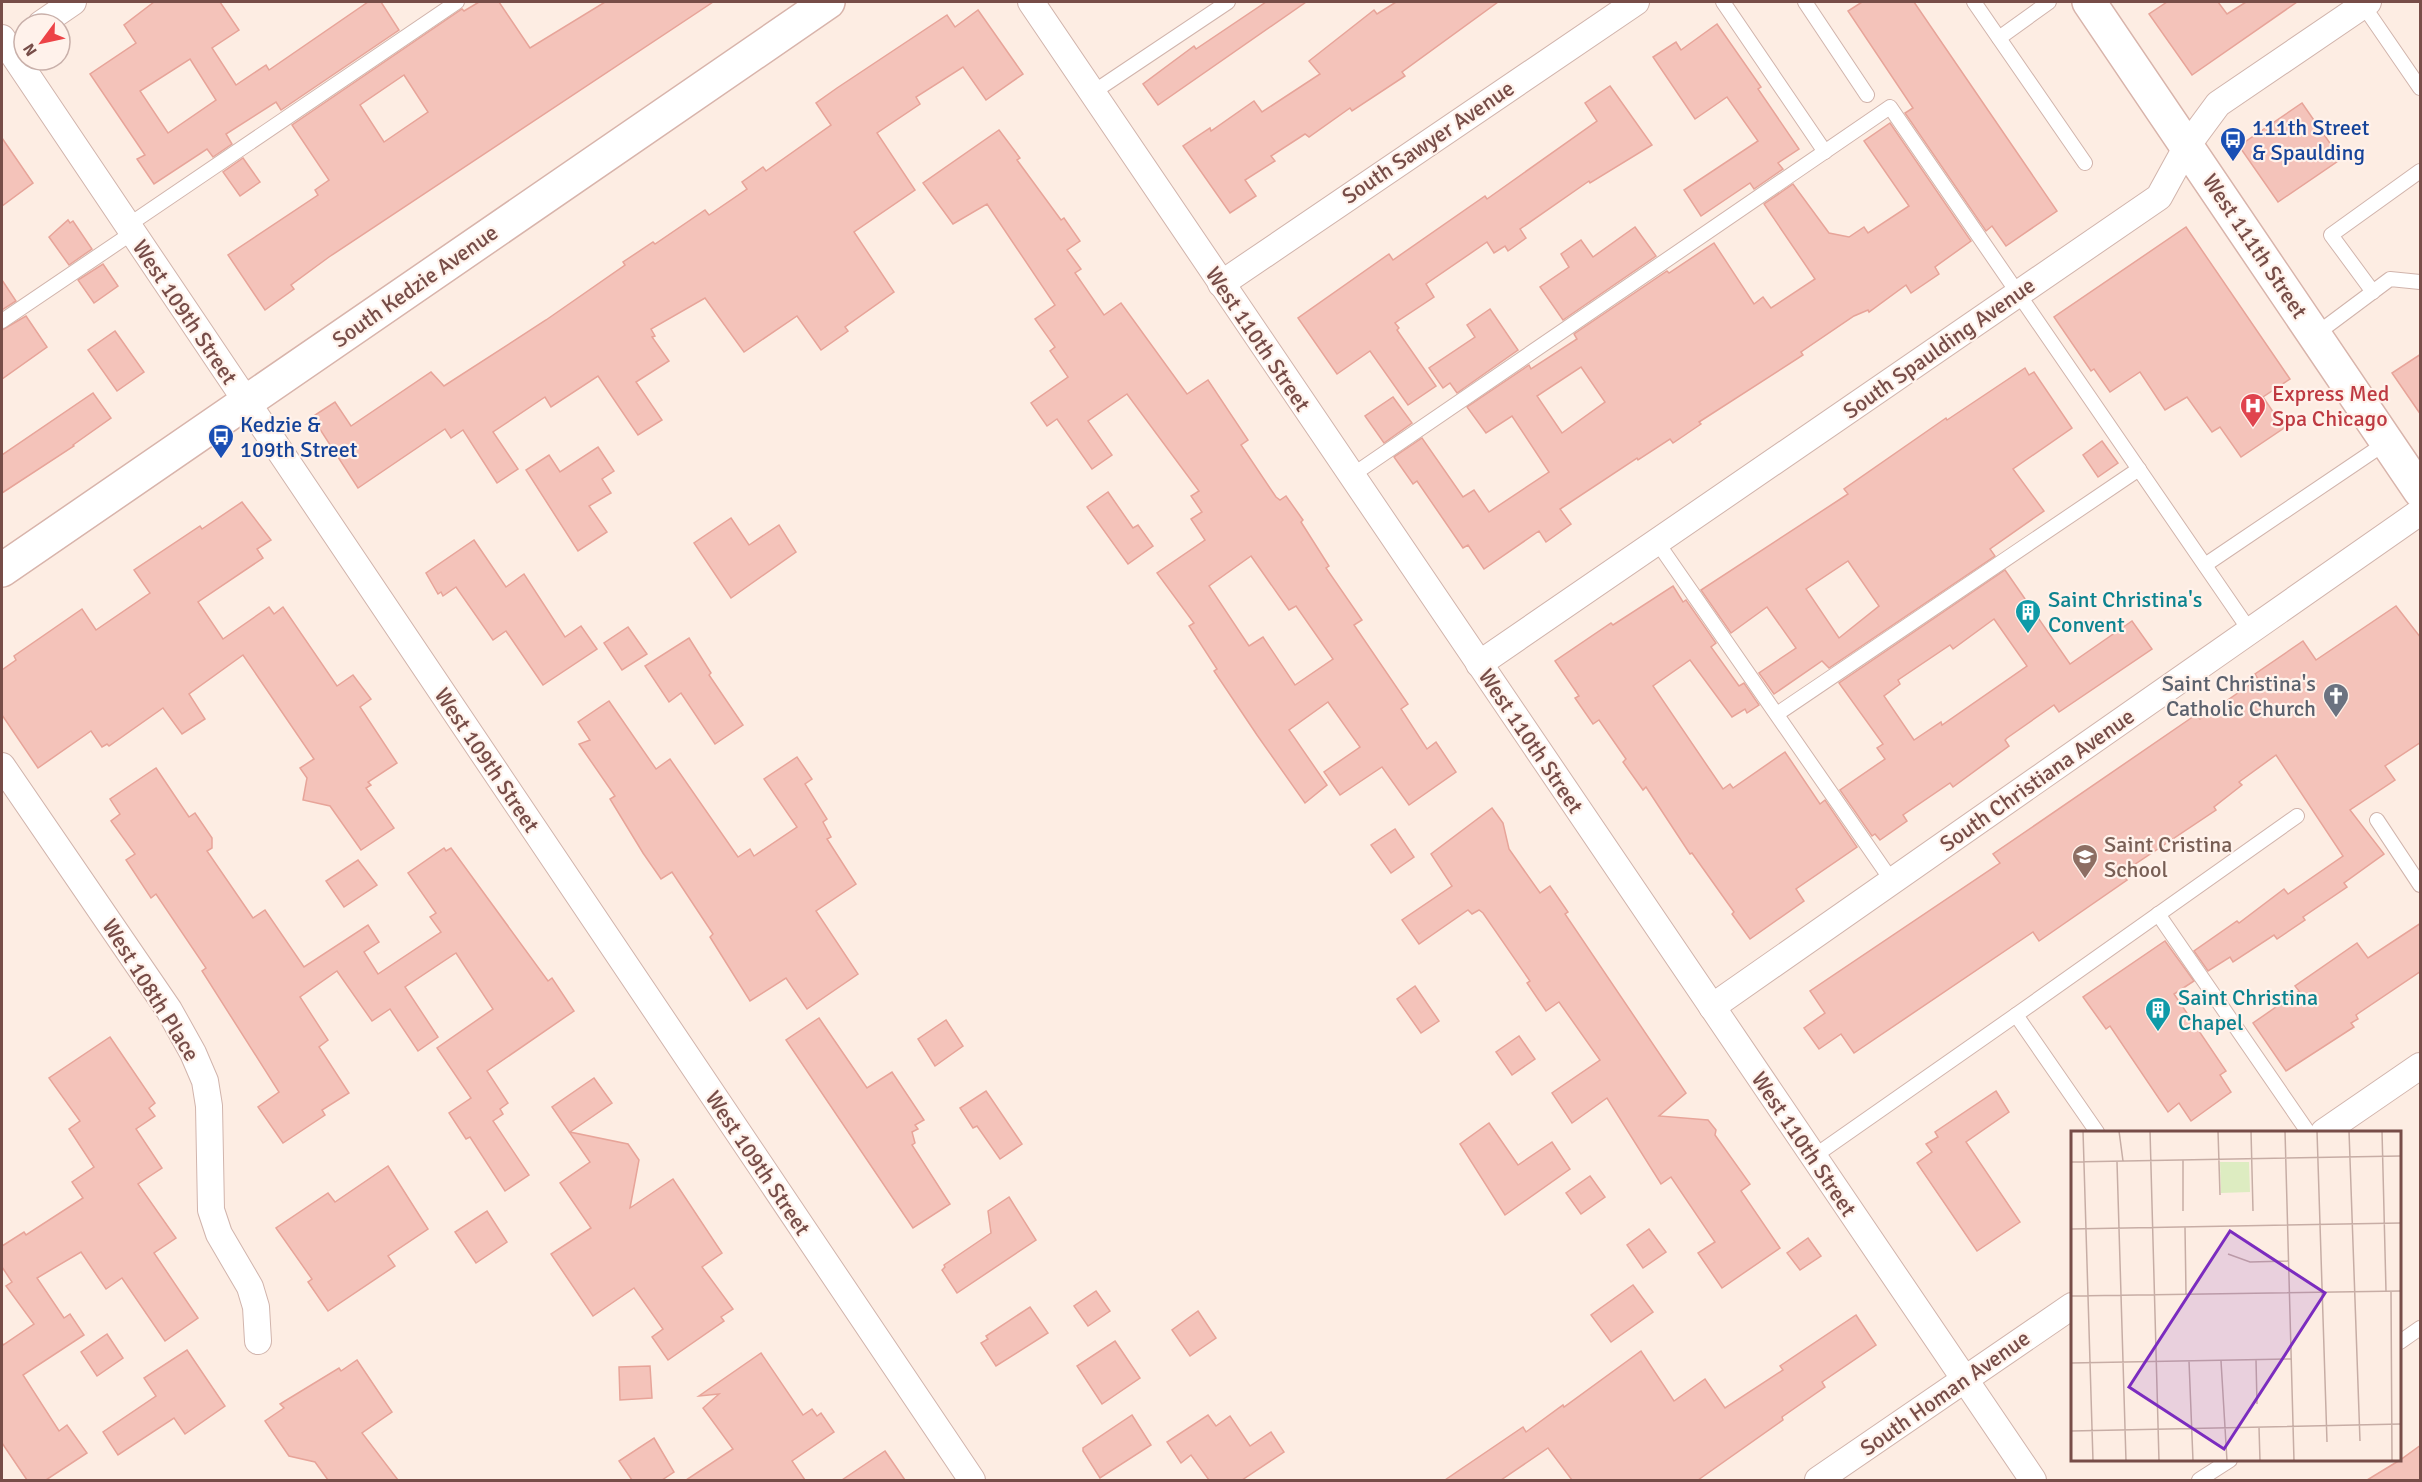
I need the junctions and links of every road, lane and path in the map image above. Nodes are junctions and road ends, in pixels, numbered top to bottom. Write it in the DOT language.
graph roads {
  1 [pos="73,2"];
  2 [pos="457,2"];
  3 [pos="828,2"];
  4 [pos="1031,2"];
  5 [pos="1228,2"];
  6 [pos="1636,2"];
  7 [pos="1723,2"];
  8 [pos="1805,2"];
  9 [pos="1974,2"];
  10 [pos="2049,2"];
  11 [pos="2089,2"];
  12 [pos="2358,5"];
  13 [pos="58,12"];
  14 [pos="1999,38"];
  15 [pos="9,45"];
  16 [pos="2421,88"];
  17 [pos="1092,93"];
  18 [pos="1867,95"];
  19 [pos="2187,146"];
  20 [pos="1825,152"];
  21 [pos="2085,164"];
  22 [pos="2421,171"];
  23 [pos="130,230"];
  24 [pos="2421,282"];
  25 [pos="1221,284"];
  26 [pos="2373,292"];
  27 [pos="2018,294"];
  28 [pos="2,321"];
  29 [pos="2315,335"];
  30 [pos="245,402"];
  31 [pos="2387,442"];
  32 [pos="2139,469"];
  33 [pos="1352,476"];
  34 [pos="2421,491"];
  35 [pos="2421,512"];
  36 [pos="1657,542"];
  37 [pos="2205,565"];
  38 [pos="2,570"];
  39 [pos="2250,631"];
  40 [pos="1479,664"];
  41 [pos="1777,714"];
  42 [pos="2,766"];
  43 [pos="2297,816"];
  44 [pos="2377,820"];
  45 [pos="1892,882"];
  46 [pos="2421,885"];
  47 [pos="2158,914"];
  48 [pos="1712,1007"];
  49 [pos="2016,1015"];
  50 [pos="2421,1066"];
  51 [pos="2096,1131"];
  52 [pos="2307,1131"];
  53 [pos="2325,1131"];
  54 [pos="1813,1157"];
  55 [pos="2071,1307"];
  56 [pos="2421,1328"];
  57 [pos="258,1341"];
  58 [pos="2401,1341"];
  59 [pos="1964,1380"];
  60 [pos="2228,1461"];
  61 [pos="972,1480"];
  62 [pos="1818,1480"];
  63 [pos="2032,1480"];
  64 [pos="2199,1480"];
  1 -- 13 [label="street"];
  2 -- 23 [label="lane"];
  3 -- 30 [label="main road, South Kedzie Avenue"];
  4 -- 17 [label="street, West 110th Street"];
  5 -- 17 [label="lane"];
  6 -- 25 [label="street, South Sawyer Avenue"];
  7 -- 20 [label="lane"];
  8 -- 18 [label="lane"];
  9 -- 14 [label="lane"];
  10 -- 14 [label="lane"];
  11 -- 19 [label="main road, West 111th Street"];
  12 -- 16 [label="lane"];
  12 -- 19 [label="street, South Spaulding Avenue"];
  14 -- 21 [label="lane"];
  15 -- 23 [label="street, West 109th Street"];
  17 -- 25 [label="street, West 110th Street"];
  19 -- 27 [label="street, South Spaulding Avenue"];
  19 -- 29 [label="main road, West 111th Street"];
  20 -- 27 [label="lane"];
  20 -- 33 [label="lane"];
  22 -- 26 [label="lane"];
  23 -- 28 [label="lane"];
  23 -- 30 [label="street, West 109th Street"];
  24 -- 26 [label="lane"];
  25 -- 33 [label="street, West 110th Street"];
  26 -- 29 [label="lane"];
  27 -- 32 [label="lane"];
  27 -- 36 [label="street, South Spaulding Avenue"];
  29 -- 31 [label="main road, West 111th Street"];
  30 -- 38 [label="main road, South Kedzie Avenue"];
  30 -- 61 [label="street, West 109th Street"];
  31 -- 34 [label="main road, West 111th Street"];
  31 -- 37 [label="lane"];
  32 -- 37 [label="lane"];
  32 -- 41 [label="lane"];
  33 -- 40 [label="street, West 110th Street"];
  35 -- 39 [label="street, South Christiana Avenue"];
  36 -- 40 [label="street, South Spaulding Avenue"];
  36 -- 41 [label="lane"];
  37 -- 39 [label="lane"];
  39 -- 45 [label="street, South Christiana Avenue"];
  40 -- 48 [label="street, West 110th Street"];
  41 -- 45 [label="lane"];
  42 -- 57 [label="street, West 108th Place"];
  43 -- 47 [label="lane"];
  44 -- 46 [label="lane"];
  45 -- 48 [label="street, South Christiana Avenue"];
  47 -- 49 [label="lane"];
  47 -- 52 [label="lane"];
  48 -- 54 [label="street, West 110th Street"];
  49 -- 51 [label="lane"];
  49 -- 54 [label="lane"];
  50 -- 53 [label="street"];
  54 -- 59 [label="street, West 110th Street"];
  55 -- 59 [label="street, South Homan Avenue"];
  56 -- 58 [label="lane"];
  59 -- 62 [label="street, South Homan Avenue"];
  59 -- 63 [label="street, West 110th Street"];
  60 -- 64 [label="lane"];
}
